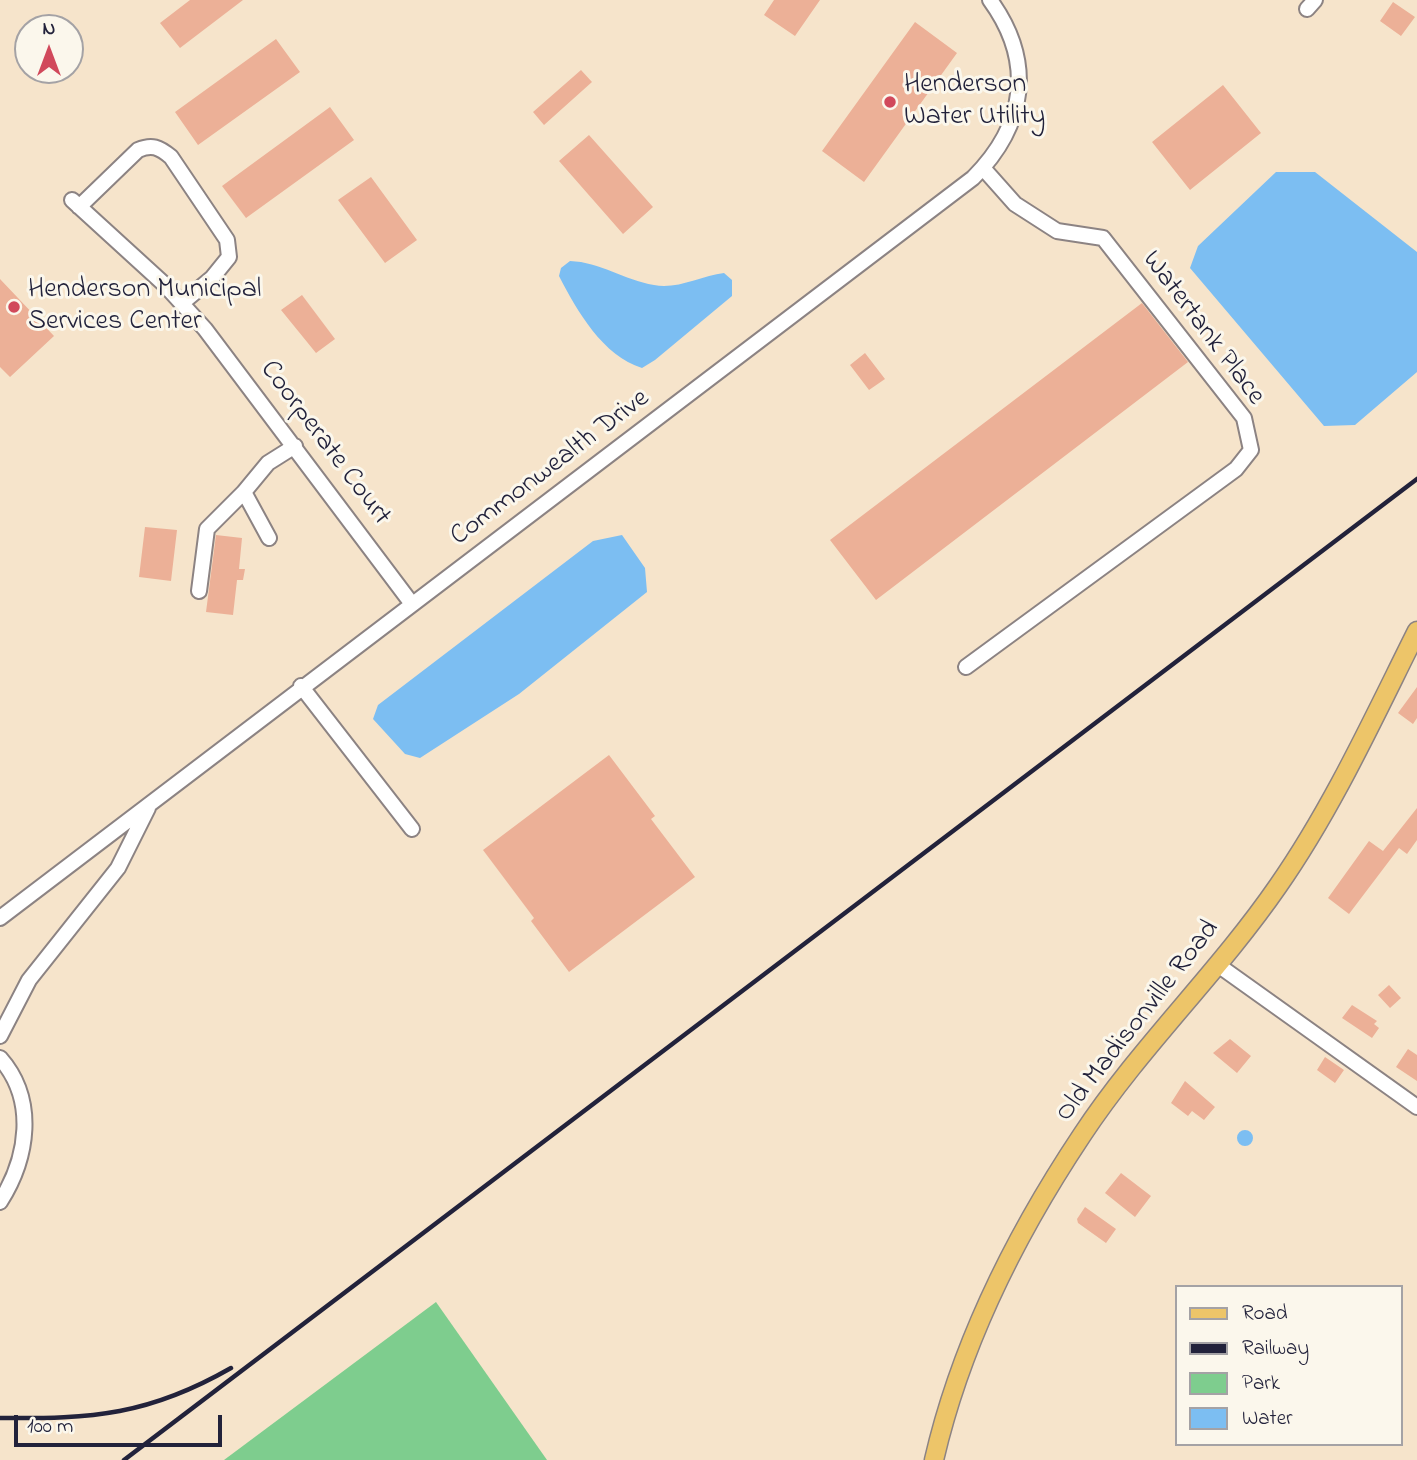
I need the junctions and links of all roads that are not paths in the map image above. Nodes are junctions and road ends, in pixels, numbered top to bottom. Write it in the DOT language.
graph roads {
  1 [pos="989,0"];
  2 [pos="983,168"];
  3 [pos="182,303"];
  4 [pos="295,446"];
  5 [pos="244,492"];
  6 [pos="269,538"];
  7 [pos="199,592"];
  8 [pos="412,604"];
  9 [pos="1414,643"];
  10 [pos="966,667"];
  11 [pos="301,686"];
  12 [pos="150,803"];
  13 [pos="412,829"];
  14 [pos="0,918"];
  15 [pos="1218,965"];
  16 [pos="0,1036"];
  17 [pos="0,1058"];
  18 [pos="1417,1107"];
  19 [pos="0,1202"];
  20 [pos="934,1460"];
  1 -- 2 [label="street, Commonwealth Drive"];
  2 -- 8 [label="street, Commonwealth Drive"];
  2 -- 10 [label="street, Watertank Place"];
  3 -- 3 [label="street, Coorperate Court"];
  3 -- 4 [label="street, Coorperate Court"];
  4 -- 5 [label="street"];
  4 -- 8 [label="street, Coorperate Court"];
  5 -- 6 [label="street"];
  5 -- 7 [label="street"];
  8 -- 11 [label="street, Commonwealth Drive"];
  9 -- 15 [label="main road, Old Madisonville Road"];
  11 -- 12 [label="street, Commonwealth Drive"];
  11 -- 13 [label="street"];
  12 -- 14 [label="street, Commonwealth Drive"];
  12 -- 16 [label="street"];
  15 -- 18 [label="street"];
  15 -- 20 [label="main road, Old Madisonville Road"];
  17 -- 19 [label="street"];
}
